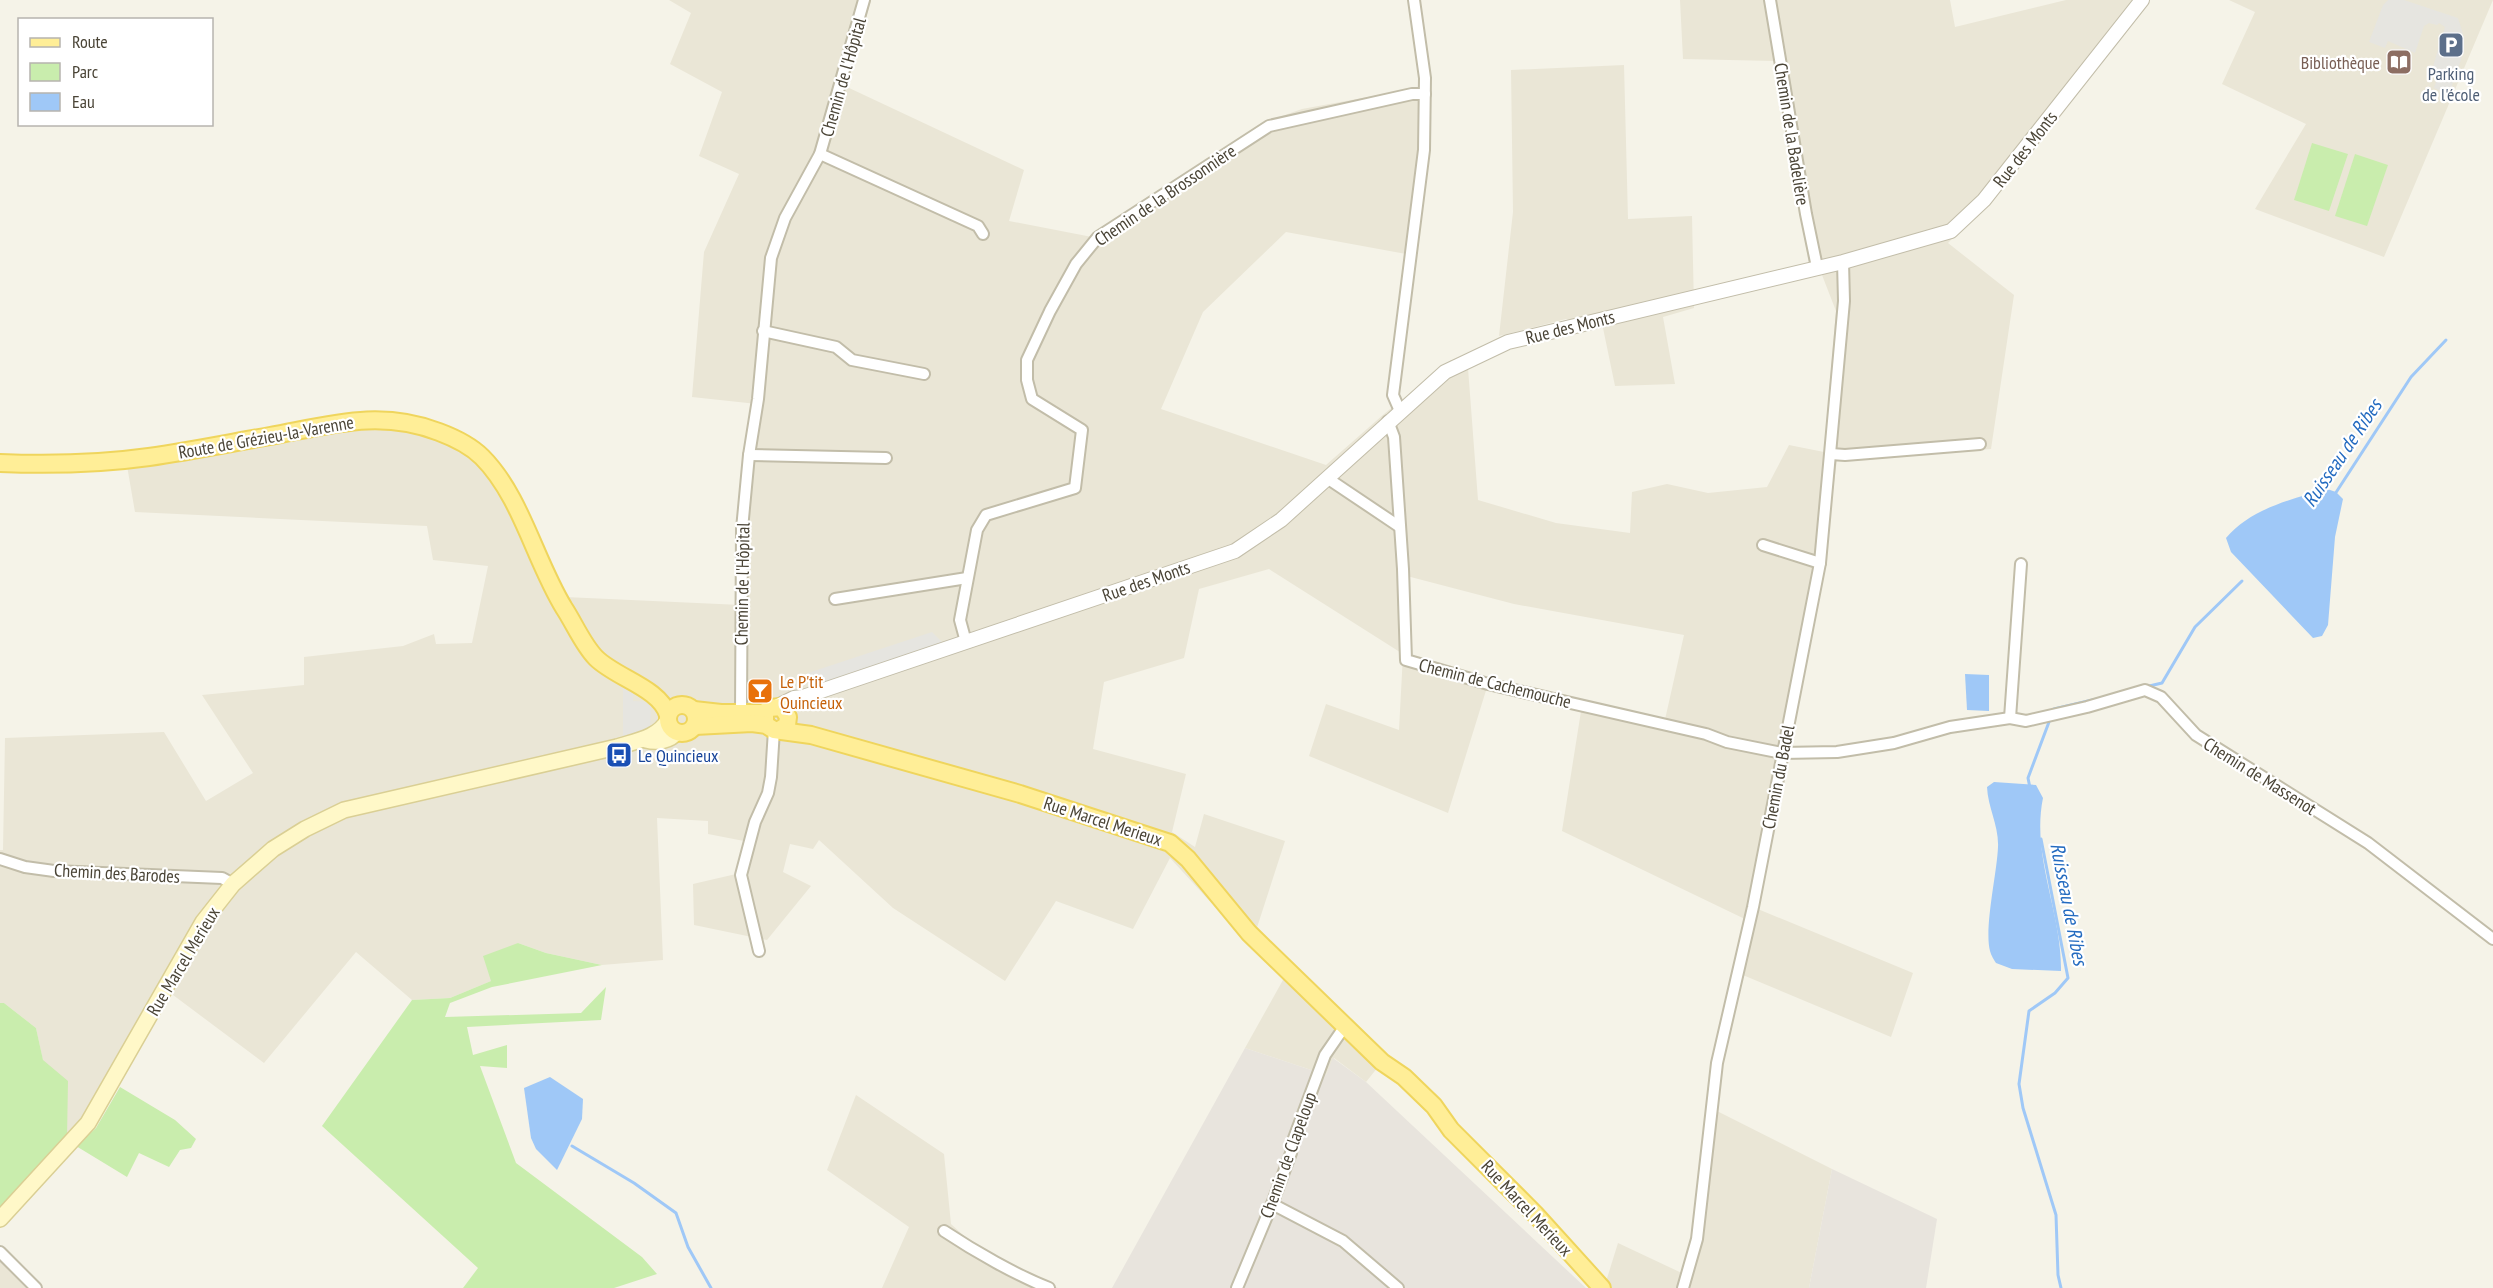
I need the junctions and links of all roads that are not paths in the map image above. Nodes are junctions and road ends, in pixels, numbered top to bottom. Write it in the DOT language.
graph roads {
  1 [pos="864,0"];
  2 [pos="1414,0"];
  3 [pos="1771,0"];
  4 [pos="2142,0"];
  5 [pos="1425,94"];
  6 [pos="820,154"];
  7 [pos="983,234"];
  8 [pos="1843,262"];
  9 [pos="1817,267"];
  10 [pos="763,331"];
  11 [pos="924,374"];
  12 [pos="1400,411"];
  13 [pos="1388,421"];
  14 [pos="1980,444"];
  15 [pos="1831,454"];
  16 [pos="749,455"];
  17 [pos="886,458"];
  18 [pos="0,463"];
  19 [pos="1327,478"];
  20 [pos="1400,527"];
  21 [pos="1763,545"];
  22 [pos="1820,563"];
  23 [pos="2021,564"];
  24 [pos="967,578"];
  25 [pos="835,599"];
  26 [pos="966,642"];
  27 [pos="741,712"];
  28 [pos="680,718"];
  29 [pos="2010,718"];
  30 [pos="777,720"];
  31 [pos="1782,753"];
  32 [pos="0,859"];
  33 [pos="233,884"];
  34 [pos="2493,939"];
  35 [pos="759,951"];
  36 [pos="1345,1026"];
  37 [pos="1272,1204"];
  38 [pos="0,1219"];
  39 [pos="944,1231"];
  40 [pos="0,1252"];
  41 [pos="1030,1281"];
  42 [pos="1386,1284"];
  43 [pos="36,1288"];
  44 [pos="1021,1288"];
  45 [pos="1049,1288"];
  46 [pos="1237,1288"];
  47 [pos="1398,1288"];
  48 [pos="1602,1288"];
  49 [pos="1683,1288"];
  1 -- 6 [label="street, Chemin de l'Hôpital"];
  2 -- 5 [label="street"];
  3 -- 9 [label="street, Chemin de la Badelière"];
  4 -- 8 [label="street, Rue des Monts"];
  5 -- 12 [label="street"];
  5 -- 24 [label="street, Chemin de la Brossonnière"];
  6 -- 7 [label="street, Chemin de l'Hôpital"];
  6 -- 10 [label="street, Chemin de l'Hôpital"];
  8 -- 9 [label="street, Rue des Monts"];
  8 -- 15 [label="street, Chemin du Badel"];
  9 -- 12 [label="street, Rue des Monts"];
  10 -- 11 [label="street"];
  10 -- 16 [label="street, Chemin de l'Hôpital"];
  12 -- 13 [label="street, Rue des Monts"];
  13 -- 19 [label="street, Rue des Monts"];
  13 -- 20 [label="street, Chemin de Cachemouche"];
  14 -- 15 [label="street"];
  15 -- 22 [label="street, Chemin du Badel"];
  16 -- 17 [label="street"];
  16 -- 27 [label="street, Chemin de l'Hôpital"];
  18 -- 28 [label="main road, Route de Grézieu-la-Varenne"];
  19 -- 20 [label="street"];
  19 -- 26 [label="street, Rue des Monts"];
  20 -- 31 [label="street, Chemin de Cachemouche"];
  21 -- 22 [label="street"];
  22 -- 31 [label="street, Chemin du Badel"];
  23 -- 29 [label="street"];
  24 -- 25 [label="street"];
  24 -- 26 [label="street"];
  26 -- 30 [label="street, Rue des Monts"];
  27 -- 28 [label="main road, Rue Marcel Merieux"];
  27 -- 30 [label="main road, Rue Marcel Merieux"];
  28 -- 30 [label="main road, Rue Marcel Merieux"];
  28 -- 33 [label="main road, Rue Marcel Merieux"];
  29 -- 31 [label="street, Chemin de Massenot"];
  29 -- 34 [label="street, Chemin de Massenot"];
  30 -- 35 [label="street"];
  30 -- 36 [label="main road, Rue Marcel Merieux"];
  31 -- 49 [label="street, Chemin du Badel"];
  32 -- 33 [label="street, Chemin des Barodes"];
  33 -- 38 [label="main road, Rue Marcel Merieux"];
  36 -- 37 [label="street, Chemin de Clapeloup"];
  36 -- 48 [label="main road, Rue Marcel Merieux"];
  37 -- 42 [label="street"];
  37 -- 46 [label="street, Chemin de Clapeloup"];
  39 -- 41 [label="street"];
  40 -- 43 [label="street"];
  41 -- 44 [label="street"];
  41 -- 45 [label="street"];
  42 -- 47 [label="street"];
}
